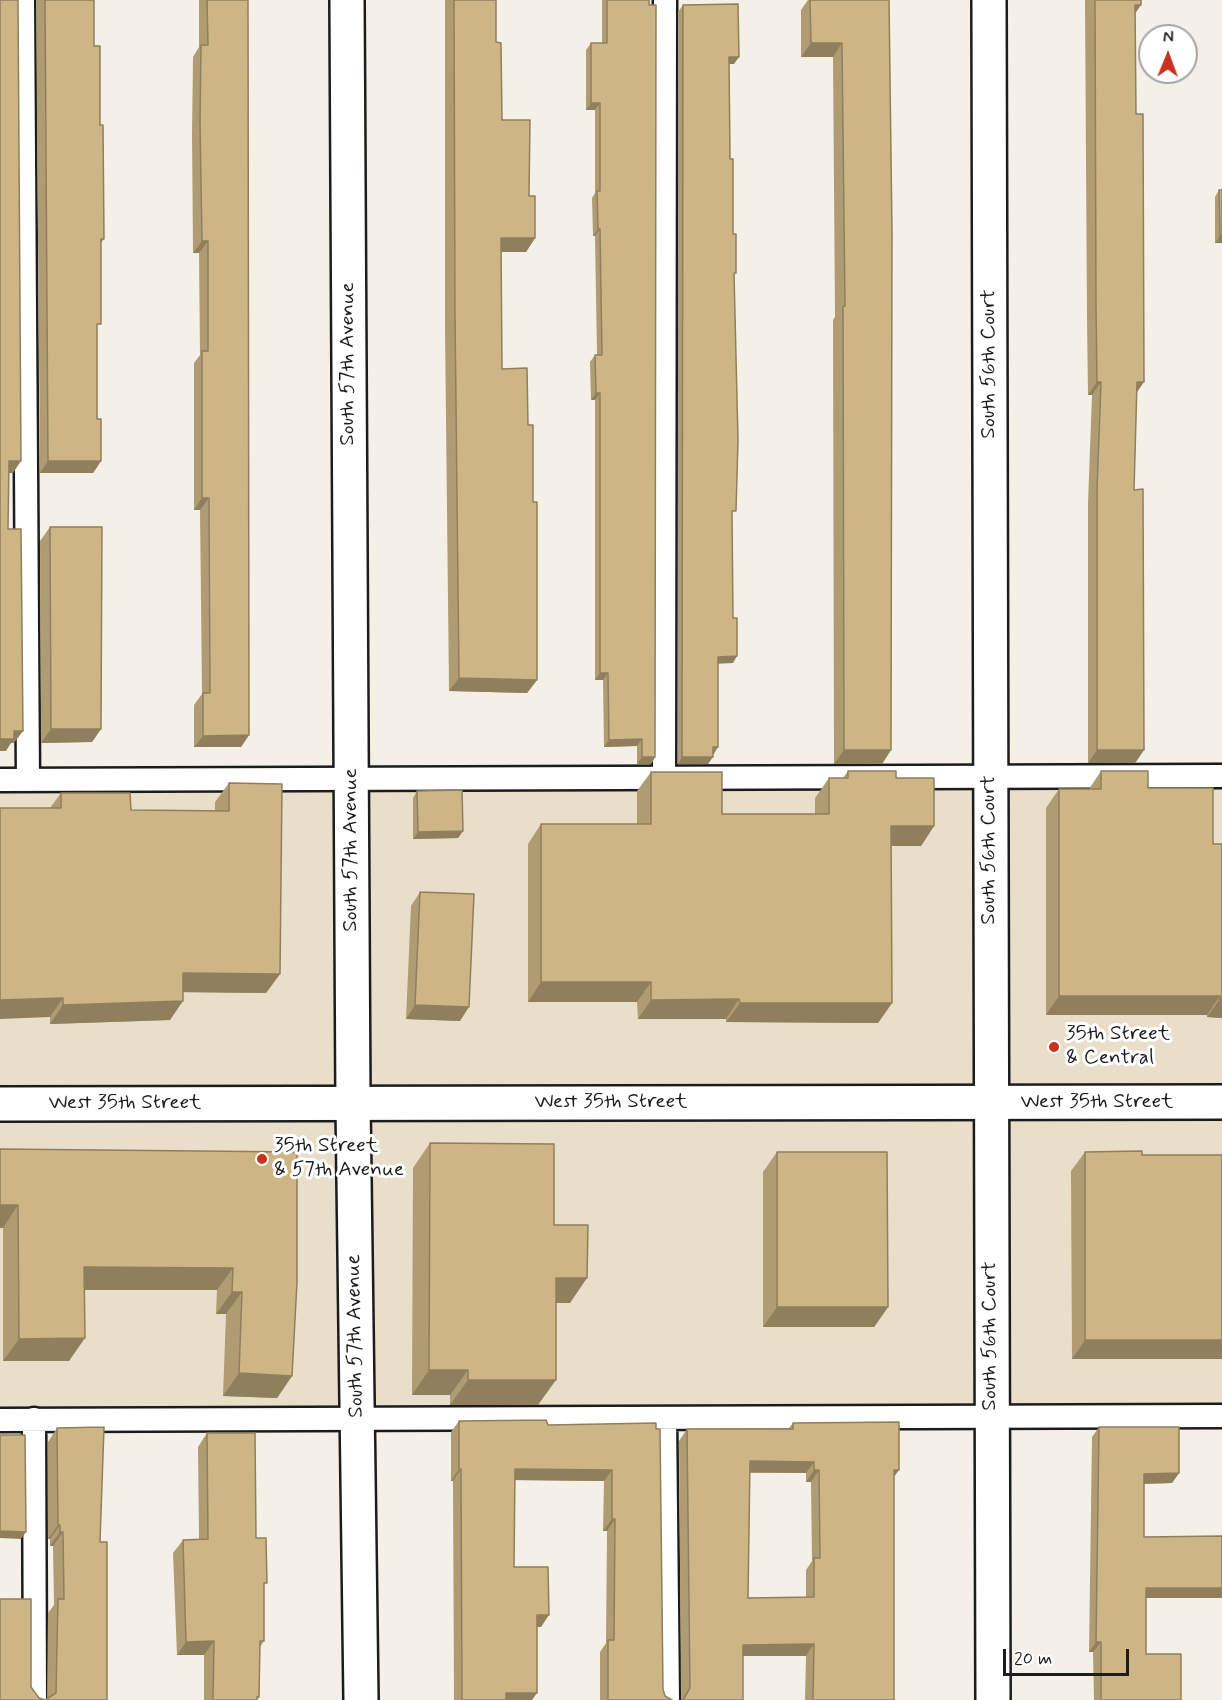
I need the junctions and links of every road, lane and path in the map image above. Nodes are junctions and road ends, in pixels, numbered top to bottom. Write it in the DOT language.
graph roads {
  1 [pos="23,0"];
  2 [pos="347,0"];
  3 [pos="665,0"];
  4 [pos="989,0"];
  5 [pos="1222,776"];
  6 [pos="990,777"];
  7 [pos="664,778"];
  8 [pos="352,779"];
  9 [pos="0,780"];
  10 [pos="28,780"];
  11 [pos="1222,1102"];
  12 [pos="990,1103"];
  13 [pos="0,1104"];
  14 [pos="353,1104"];
  15 [pos="1222,1416"];
  16 [pos="992,1417"];
  17 [pos="664,1418"];
  18 [pos="34,1419"];
  19 [pos="357,1419"];
  20 [pos="0,1420"];
  21 [pos="35,1700"];
  22 [pos="361,1700"];
  23 [pos="668,1700"];
  24 [pos="993,1700"];
  1 -- 10 [label="lane"];
  2 -- 8 [label="street, South 57th Avenue"];
  3 -- 7 [label="lane"];
  4 -- 6 [label="street, South 56th Court"];
  5 -- 6 [label="lane"];
  6 -- 7 [label="lane"];
  6 -- 12 [label="street, South 56th Court"];
  7 -- 8 [label="lane"];
  8 -- 10 [label="lane"];
  8 -- 14 [label="street, South 57th Avenue"];
  9 -- 10 [label="lane"];
  11 -- 12 [label="street, West 35th Street"];
  12 -- 14 [label="street, West 35th Street"];
  12 -- 16 [label="street, South 56th Court"];
  13 -- 14 [label="street, West 35th Street"];
  14 -- 19 [label="street, South 57th Avenue"];
  15 -- 16 [label="lane"];
  16 -- 17 [label="lane"];
  16 -- 24 [label="street, South 56th Court"];
  17 -- 19 [label="lane"];
  17 -- 23 [label="lane"];
  18 -- 19 [label="lane"];
  18 -- 20 [label="lane"];
  18 -- 21 [label="lane"];
  19 -- 22 [label="street, South 57th Avenue"];
}
